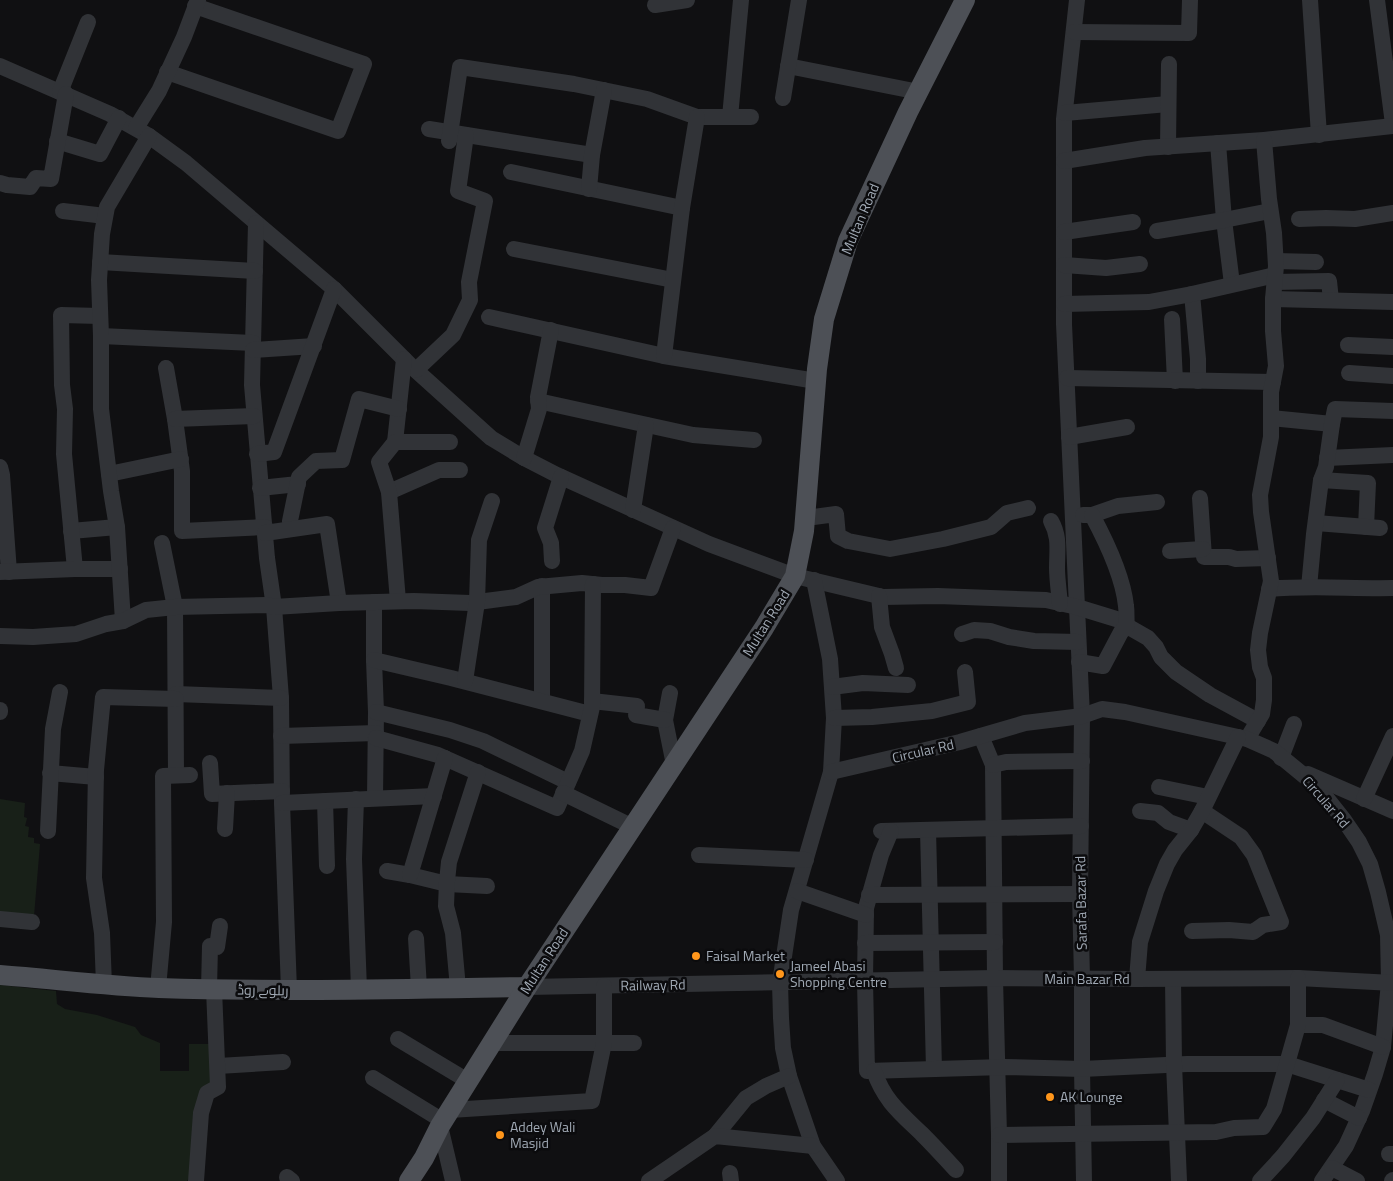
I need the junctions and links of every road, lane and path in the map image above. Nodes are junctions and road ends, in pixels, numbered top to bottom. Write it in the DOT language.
graph roads {
  1 [pos="687,0"];
  2 [pos="741,0"];
  3 [pos="799,0"];
  4 [pos="965,0"];
  5 [pos="1077,0"];
  6 [pos="1190,0"];
  7 [pos="1310,0"];
  8 [pos="1377,0"];
  9 [pos="197,3"];
  10 [pos="656,5"];
  11 [pos="88,22"];
  12 [pos="1074,32"];
  13 [pos="1169,64"];
  14 [pos="0,66"];
  15 [pos="788,66"];
  16 [pos="167,72"];
  17 [pos="604,90"];
  18 [pos="918,92"];
  19 [pos="63,93"];
  20 [pos="783,98"];
  21 [pos="1168,104"];
  22 [pos="1065,113"];
  23 [pos="697,117"];
  24 [pos="730,117"];
  25 [pos="750,117"];
  26 [pos="119,118"];
  27 [pos="1393,125"];
  28 [pos="429,129"];
  29 [pos="142,132"];
  30 [pos="1319,135"];
  31 [pos="455,136"];
  32 [pos="1264,140"];
  33 [pos="57,141"];
  34 [pos="1218,143"];
  35 [pos="1168,147"];
  36 [pos="592,155"];
  37 [pos="1064,161"];
  38 [pos="511,172"];
  39 [pos="0,183"];
  40 [pos="589,190"];
  41 [pos="682,208"];
  42 [pos="63,210"];
  43 [pos="1270,211"];
  44 [pos="1393,213"];
  45 [pos="105,216"];
  46 [pos="1299,219"];
  47 [pos="1224,220"];
  48 [pos="1133,222"];
  49 [pos="256,223"];
  50 [pos="1158,231"];
  51 [pos="1064,232"];
  52 [pos="514,249"];
  53 [pos="100,262"];
  54 [pos="1316,262"];
  55 [pos="1140,264"];
  56 [pos="1064,265"];
  57 [pos="255,271"];
  58 [pos="1275,273"];
  59 [pos="673,280"];
  60 [pos="1232,284"];
  61 [pos="334,289"];
  62 [pos="1192,294"];
  63 [pos="1273,299"];
  64 [pos="1331,300"];
  65 [pos="1393,302"];
  66 [pos="1064,304"];
  67 [pos="100,316"];
  68 [pos="488,317"];
  69 [pos="1172,319"];
  70 [pos="551,330"];
  71 [pos="101,336"];
  72 [pos="1348,345"];
  73 [pos="253,346"];
  74 [pos="314,346"];
  75 [pos="1393,347"];
  76 [pos="664,356"];
  77 [pos="410,364"];
  78 [pos="166,368"];
  79 [pos="1349,373"];
  80 [pos="1393,376"];
  81 [pos="1067,378"];
  82 [pos="816,381"];
  83 [pos="1175,381"];
  84 [pos="1198,381"];
  85 [pos="1273,382"];
  86 [pos="1393,382"];
  87 [pos="1393,388"];
  88 [pos="538,401"];
  89 [pos="399,409"];
  90 [pos="1393,412"];
  91 [pos="254,416"];
  92 [pos="175,418"];
  93 [pos="1271,418"];
  94 [pos="1332,424"];
  95 [pos="646,425"];
  96 [pos="1127,427"];
  97 [pos="1069,437"];
  98 [pos="754,440"];
  99 [pos="395,442"];
  100 [pos="450,442"];
  101 [pos="257,454"];
  102 [pos="1393,456"];
  103 [pos="524,458"];
  104 [pos="1327,458"];
  105 [pos="181,459"];
  106 [pos="0,467"];
  107 [pos="460,470"];
  108 [pos="109,474"];
  109 [pos="561,477"];
  110 [pos="1322,480"];
  111 [pos="298,484"];
  112 [pos="260,488"];
  113 [pos="389,492"];
  114 [pos="1200,498"];
  115 [pos="492,501"];
  116 [pos="1157,502"];
  117 [pos="1028,508"];
  118 [pos="633,510"];
  119 [pos="1092,515"];
  120 [pos="1073,516"];
  121 [pos="806,518"];
  122 [pos="1051,521"];
  123 [pos="1316,523"];
  124 [pos="117,527"];
  125 [pos="673,528"];
  126 [pos="292,529"];
  127 [pos="265,530"];
  128 [pos="71,531"];
  129 [pos="162,543"];
  130 [pos="1203,550"];
  131 [pos="1170,551"];
  132 [pos="1268,558"];
  133 [pos="552,561"];
  134 [pos="75,569"];
  135 [pos="120,569"];
  136 [pos="4,572"];
  137 [pos="804,578"];
  138 [pos="593,584"];
  139 [pos="542,586"];
  140 [pos="1309,587"];
  141 [pos="1393,588"];
  142 [pos="1269,589"];
  143 [pos="878,596"];
  144 [pos="374,602"];
  145 [pos="398,602"];
  146 [pos="477,602"];
  147 [pos="339,603"];
  148 [pos="1060,604"];
  149 [pos="175,607"];
  150 [pos="274,607"];
  151 [pos="1076,607"];
  152 [pos="123,621"];
  153 [pos="1126,624"];
  154 [pos="962,634"];
  155 [pos="0,636"];
  156 [pos="1078,642"];
  157 [pos="374,660"];
  158 [pos="1079,662"];
  159 [pos="896,668"];
  160 [pos="965,672"];
  161 [pos="465,681"];
  162 [pos="908,685"];
  163 [pos="832,688"];
  164 [pos="60,692"];
  165 [pos="670,692"];
  166 [pos="176,697"];
  167 [pos="281,698"];
  168 [pos="542,701"];
  169 [pos="591,707"];
  170 [pos="376,712"];
  171 [pos="1082,716"];
  172 [pos="834,718"];
  173 [pos="665,720"];
  174 [pos="1258,721"];
  175 [pos="1294,724"];
  176 [pos="281,736"];
  177 [pos="376,736"];
  178 [pos="981,736"];
  179 [pos="1393,736"];
  180 [pos="1242,738"];
  181 [pos="445,758"];
  182 [pos="1282,758"];
  183 [pos="1082,761"];
  184 [pos="210,763"];
  185 [pos="993,765"];
  186 [pos="674,766"];
  187 [pos="1296,769"];
  188 [pos="478,772"];
  189 [pos="831,772"];
  190 [pos="50,773"];
  191 [pos="96,777"];
  192 [pos="566,787"];
  193 [pos="1159,788"];
  194 [pos="226,793"];
  195 [pos="434,796"];
  196 [pos="282,797"];
  197 [pos="375,798"];
  198 [pos="356,799"];
  199 [pos="1364,799"];
  200 [pos="325,801"];
  201 [pos="1205,804"];
  202 [pos="1140,811"];
  203 [pos="1393,811"];
  204 [pos="1081,826"];
  205 [pos="633,827"];
  206 [pos="993,828"];
  207 [pos="226,829"];
  208 [pos="928,830"];
  209 [pos="1191,830"];
  210 [pos="48,832"];
  211 [pos="699,855"];
  212 [pos="806,860"];
  213 [pos="328,866"];
  214 [pos="387,871"];
  215 [pos="410,875"];
  216 [pos="447,884"];
  217 [pos="486,886"];
  218 [pos="797,891"];
  219 [pos="869,894"];
  220 [pos="995,894"];
  221 [pos="1080,894"];
  222 [pos="929,895"];
  223 [pos="866,915"];
  224 [pos="0,919"];
  225 [pos="32,922"];
  226 [pos="1390,922"];
  227 [pos="220,926"];
  228 [pos="1192,931"];
  229 [pos="416,938"];
  230 [pos="930,942"];
  231 [pos="995,942"];
  232 [pos="865,943"];
  233 [pos="0,975"];
  234 [pos="995,978"];
  235 [pos="1082,978"];
  236 [pos="1298,978"];
  237 [pos="1137,979"];
  238 [pos="1173,979"];
  239 [pos="931,980"];
  240 [pos="865,981"];
  241 [pos="1391,982"];
  242 [pos="780,983"];
  243 [pos="104,985"];
  244 [pos="604,986"];
  245 [pos="527,987"];
  246 [pos="158,988"];
  247 [pos="419,988"];
  248 [pos="458,988"];
  249 [pos="212,989"];
  250 [pos="359,989"];
  251 [pos="289,990"];
  252 [pos="1298,1025"];
  253 [pos="398,1040"];
  254 [pos="492,1043"];
  255 [pos="604,1043"];
  256 [pos="634,1043"];
  257 [pos="1383,1048"];
  258 [pos="283,1062"];
  259 [pos="1174,1064"];
  260 [pos="1288,1064"];
  261 [pos="218,1066"];
  262 [pos="997,1067"];
  263 [pos="934,1069"];
  264 [pos="1082,1069"];
  265 [pos="1376,1070"];
  266 [pos="1393,1070"];
  267 [pos="874,1071"];
  268 [pos="789,1076"];
  269 [pos="373,1078"];
  270 [pos="1337,1080"];
  271 [pos="468,1081"];
  272 [pos="1369,1090"];
  273 [pos="1324,1100"];
  274 [pos="1359,1118"];
  275 [pos="444,1119"];
  276 [pos="1176,1133"];
  277 [pos="999,1135"];
  278 [pos="1084,1135"];
  279 [pos="715,1136"];
  280 [pos="812,1146"];
  281 [pos="956,1170"];
  282 [pos="1327,1175"];
  283 [pos="196,1181"];
  284 [pos="409,1181"];
  285 [pos="453,1181"];
  286 [pos="648,1181"];
  287 [pos="837,1181"];
  288 [pos="999,1181"];
  289 [pos="1084,1181"];
  290 [pos="1178,1181"];
  291 [pos="1260,1181"];
  292 [pos="1357,1181"];
  1 -- 10 [label="street"];
  2 -- 24 [label="street"];
  3 -- 15 [label="street"];
  4 -- 18 [label="main road, Multan Road"];
  5 -- 12 [label="street, Sarafa Bazar Rd"];
  6 -- 12 [label="street"];
  7 -- 30 [label="street"];
  8 -- 27 [label="street"];
  9 -- 16 [label="street"];
  9 -- 16 [label="street"];
  11 -- 19 [label="street"];
  12 -- 22 [label="street, Sarafa Bazar Rd"];
  13 -- 21 [label="street"];
  14 -- 19 [label="street"];
  15 -- 18 [label="street"];
  15 -- 20 [label="street"];
  16 -- 29 [label="street"];
  17 -- 23 [label="street"];
  17 -- 31 [label="street"];
  17 -- 36 [label="street"];
  18 -- 82 [label="main road, Multan Road"];
  19 -- 26 [label="street"];
  19 -- 33 [label="street"];
  21 -- 22 [label="street"];
  21 -- 35 [label="street"];
  22 -- 37 [label="street, Sarafa Bazar Rd"];
  23 -- 24 [label="street"];
  23 -- 41 [label="street"];
  24 -- 25 [label="street"];
  26 -- 29 [label="street"];
  26 -- 33 [label="street"];
  27 -- 30 [label="street"];
  28 -- 31 [label="street"];
  29 -- 45 [label="street"];
  29 -- 49 [label="street"];
  30 -- 32 [label="street"];
  31 -- 36 [label="street"];
  31 -- 77 [label="street"];
  32 -- 34 [label="street"];
  32 -- 43 [label="street"];
  33 -- 39 [label="street"];
  34 -- 35 [label="street"];
  34 -- 47 [label="street"];
  35 -- 37 [label="street"];
  36 -- 40 [label="street"];
  37 -- 51 [label="street, Sarafa Bazar Rd"];
  38 -- 40 [label="street"];
  40 -- 41 [label="street"];
  41 -- 59 [label="street"];
  42 -- 45 [label="street"];
  43 -- 47 [label="street"];
  43 -- 58 [label="street"];
  44 -- 46 [label="street"];
  45 -- 53 [label="street"];
  47 -- 50 [label="street"];
  47 -- 60 [label="street"];
  48 -- 51 [label="street"];
  49 -- 57 [label="street"];
  49 -- 61 [label="street"];
  51 -- 56 [label="street, Sarafa Bazar Rd"];
  52 -- 59 [label="street"];
  53 -- 57 [label="street"];
  53 -- 67 [label="street"];
  54 -- 58 [label="street"];
  55 -- 56 [label="street"];
  56 -- 66 [label="street, Sarafa Bazar Rd"];
  57 -- 73 [label="street"];
  58 -- 60 [label="street"];
  58 -- 63 [label="street"];
  58 -- 64 [label="street"];
  59 -- 76 [label="street"];
  60 -- 62 [label="street"];
  61 -- 74 [label="street"];
  61 -- 77 [label="street"];
  62 -- 66 [label="street"];
  62 -- 84 [label="street"];
  63 -- 64 [label="street"];
  63 -- 85 [label="street"];
  64 -- 65 [label="street"];
  66 -- 81 [label="street, Sarafa Bazar Rd"];
  67 -- 71 [label="street"];
  67 -- 128 [label="street"];
  68 -- 70 [label="street"];
  69 -- 83 [label="street"];
  70 -- 76 [label="street"];
  70 -- 88 [label="street"];
  71 -- 73 [label="street"];
  71 -- 108 [label="street"];
  72 -- 75 [label="street"];
  73 -- 74 [label="street"];
  73 -- 91 [label="street"];
  74 -- 101 [label="street"];
  76 -- 82 [label="street"];
  77 -- 89 [label="street"];
  77 -- 103 [label="street"];
  78 -- 92 [label="street"];
  79 -- 80 [label="street"];
  81 -- 83 [label="street"];
  81 -- 97 [label="street, Sarafa Bazar Rd"];
  82 -- 121 [label="main road, Multan Road"];
  83 -- 84 [label="street"];
  84 -- 85 [label="street"];
  85 -- 93 [label="street"];
  86 -- 87 [label="street"];
  88 -- 95 [label="street"];
  88 -- 103 [label="street"];
  89 -- 99 [label="street"];
  89 -- 111 [label="street"];
  90 -- 94 [label="street"];
  91 -- 92 [label="street"];
  91 -- 101 [label="street"];
  92 -- 105 [label="street"];
  93 -- 94 [label="street"];
  93 -- 132 [label="street"];
  94 -- 104 [label="street"];
  95 -- 98 [label="street"];
  95 -- 118 [label="street"];
  96 -- 97 [label="street"];
  97 -- 120 [label="street, Sarafa Bazar Rd"];
  99 -- 100 [label="street"];
  99 -- 113 [label="street"];
  101 -- 112 [label="street"];
  102 -- 104 [label="street"];
  103 -- 109 [label="street"];
  104 -- 110 [label="street"];
  105 -- 108 [label="street"];
  105 -- 127 [label="street"];
  106 -- 136 [label="street"];
  107 -- 113 [label="street"];
  108 -- 124 [label="street"];
  109 -- 118 [label="street"];
  109 -- 133 [label="street"];
  110 -- 123 [label="street"];
  110 -- 123 [label="street"];
  111 -- 112 [label="street"];
  111 -- 126 [label="street"];
  112 -- 127 [label="street"];
  113 -- 145 [label="street"];
  114 -- 130 [label="street"];
  115 -- 146 [label="street"];
  116 -- 119 [label="street"];
  117 -- 121 [label="street"];
  118 -- 125 [label="street"];
  119 -- 120 [label="street"];
  119 -- 153 [label="street"];
  120 -- 151 [label="street, Sarafa Bazar Rd"];
  121 -- 137 [label="main road, Multan Road"];
  122 -- 148 [label="street"];
  123 -- 140 [label="street"];
  124 -- 128 [label="street"];
  124 -- 135 [label="street"];
  125 -- 137 [label="street"];
  125 -- 138 [label="street"];
  126 -- 127 [label="street"];
  126 -- 147 [label="street"];
  127 -- 150 [label="street"];
  128 -- 134 [label="street"];
  129 -- 149 [label="street"];
  130 -- 131 [label="street"];
  130 -- 132 [label="street"];
  132 -- 142 [label="street"];
  134 -- 135 [label="street"];
  134 -- 136 [label="street"];
  135 -- 152 [label="street"];
  137 -- 143 [label="street"];
  137 -- 163 [label="street"];
  137 -- 186 [label="main road, Multan Road"];
  138 -- 139 [label="street"];
  138 -- 169 [label="street"];
  139 -- 146 [label="street"];
  139 -- 168 [label="street"];
  140 -- 141 [label="street"];
  140 -- 142 [label="street"];
  142 -- 174 [label="street"];
  143 -- 148 [label="street"];
  143 -- 159 [label="street"];
  144 -- 145 [label="street"];
  144 -- 147 [label="street"];
  144 -- 157 [label="street"];
  145 -- 146 [label="street"];
  146 -- 161 [label="street"];
  147 -- 150 [label="street"];
  148 -- 151 [label="street"];
  149 -- 150 [label="street"];
  149 -- 152 [label="street"];
  149 -- 166 [label="street"];
  150 -- 167 [label="street"];
  151 -- 153 [label="street"];
  151 -- 156 [label="street, Sarafa Bazar Rd"];
  152 -- 155 [label="street"];
  153 -- 158 [label="street"];
  153 -- 174 [label="street"];
  154 -- 156 [label="street"];
  156 -- 158 [label="street, Sarafa Bazar Rd"];
  157 -- 161 [label="street"];
  157 -- 170 [label="street"];
  158 -- 171 [label="street, Sarafa Bazar Rd"];
  160 -- 172 [label="street"];
  161 -- 168 [label="street"];
  162 -- 163 [label="street"];
  163 -- 172 [label="street"];
  164 -- 190 [label="street"];
  165 -- 173 [label="street"];
  166 -- 167 [label="street"];
  166 -- 191 [label="street"];
  166 -- 246 [label="street"];
  167 -- 176 [label="street"];
  168 -- 169 [label="street"];
  169 -- 173 [label="street"];
  169 -- 192 [label="street"];
  170 -- 177 [label="street"];
  170 -- 192 [label="street"];
  171 -- 178 [label="street, Circular Rd"];
  171 -- 180 [label="street, Circular Rd"];
  171 -- 183 [label="street, Sarafa Bazar Rd"];
  172 -- 189 [label="street"];
  173 -- 186 [label="street"];
  174 -- 180 [label="street"];
  175 -- 182 [label="street"];
  176 -- 177 [label="street"];
  176 -- 196 [label="street"];
  177 -- 181 [label="street"];
  177 -- 197 [label="street"];
  178 -- 185 [label="street"];
  178 -- 189 [label="street, Circular Rd"];
  179 -- 199 [label="street"];
  180 -- 182 [label="street, Circular Rd"];
  180 -- 201 [label="street"];
  181 -- 188 [label="street"];
  181 -- 195 [label="street"];
  182 -- 187 [label="street, Circular Rd"];
  183 -- 185 [label="street"];
  183 -- 204 [label="street, Sarafa Bazar Rd"];
  184 -- 194 [label="street"];
  185 -- 206 [label="street"];
  186 -- 205 [label="main road, Multan Road"];
  187 -- 199 [label="street"];
  187 -- 226 [label="street, Circular Rd"];
  188 -- 192 [label="street"];
  188 -- 216 [label="street"];
  189 -- 212 [label="street"];
  190 -- 191 [label="street"];
  190 -- 210 [label="street"];
  191 -- 243 [label="street"];
  192 -- 205 [label="street"];
  193 -- 201 [label="street"];
  194 -- 196 [label="street"];
  194 -- 207 [label="street"];
  195 -- 197 [label="street"];
  195 -- 215 [label="street"];
  196 -- 200 [label="street"];
  196 -- 251 [label="street"];
  197 -- 198 [label="street"];
  198 -- 200 [label="street"];
  198 -- 250 [label="street"];
  199 -- 203 [label="street"];
  200 -- 213 [label="street"];
  201 -- 209 [label="street"];
  201 -- 228 [label="street"];
  202 -- 209 [label="street"];
  204 -- 206 [label="street"];
  204 -- 221 [label="street, Sarafa Bazar Rd"];
  205 -- 245 [label="main road, Multan Road"];
  206 -- 208 [label="street"];
  206 -- 220 [label="street"];
  208 -- 219 [label="street"];
  208 -- 222 [label="street"];
  209 -- 237 [label="street"];
  211 -- 212 [label="street"];
  212 -- 218 [label="street"];
  214 -- 215 [label="street"];
  215 -- 216 [label="street"];
  216 -- 217 [label="street"];
  216 -- 248 [label="street"];
  218 -- 223 [label="street"];
  218 -- 242 [label="street"];
  219 -- 222 [label="street"];
  219 -- 223 [label="street"];
  220 -- 221 [label="street"];
  220 -- 222 [label="street"];
  220 -- 231 [label="street"];
  221 -- 235 [label="street, Sarafa Bazar Rd"];
  222 -- 230 [label="street"];
  223 -- 232 [label="street"];
  224 -- 225 [label="street"];
  226 -- 241 [label="street, Circular Rd"];
  227 -- 249 [label="street"];
  229 -- 247 [label="street"];
  230 -- 231 [label="street"];
  230 -- 232 [label="street"];
  230 -- 239 [label="street"];
  231 -- 234 [label="street"];
  232 -- 240 [label="street"];
  233 -- 243 [label="main road, ریلوے روڈ"];
  234 -- 235 [label="street, Main Bazar Rd"];
  234 -- 239 [label="street, Main Bazar Rd"];
  234 -- 262 [label="street"];
  235 -- 237 [label="street, Main Bazar Rd"];
  235 -- 264 [label="street, Sarafa Bazar Rd"];
  236 -- 238 [label="street, Main Bazar Rd"];
  236 -- 241 [label="street, Main Bazar Rd"];
  236 -- 252 [label="street"];
  237 -- 238 [label="street, Main Bazar Rd"];
  238 -- 259 [label="street"];
  239 -- 240 [label="street, Main Bazar Rd"];
  239 -- 263 [label="street"];
  240 -- 242 [label="street, Main Bazar Rd"];
  240 -- 267 [label="street"];
  241 -- 257 [label="street, Circular Rd"];
  242 -- 244 [label="street, Railway Rd"];
  242 -- 268 [label="street"];
  243 -- 246 [label="main road, ریلوے روڈ"];
  244 -- 245 [label="street, Railway Rd"];
  244 -- 255 [label="street"];
  245 -- 248 [label="main road, ریلوے روڈ"];
  245 -- 254 [label="main road, Multan Road"];
  246 -- 249 [label="main road, ریلوے روڈ"];
  247 -- 248 [label="main road, ریلوے روڈ"];
  247 -- 250 [label="main road, ریلوے روڈ"];
  249 -- 251 [label="main road, ریلوے روڈ"];
  249 -- 261 [label="street"];
  250 -- 251 [label="main road, ریلوے روڈ"];
  252 -- 257 [label="street"];
  252 -- 260 [label="street"];
  253 -- 271 [label="street"];
  254 -- 255 [label="street"];
  254 -- 271 [label="main road, Multan Road"];
  255 -- 256 [label="street"];
  255 -- 275 [label="street"];
  257 -- 265 [label="street, Circular Rd"];
  258 -- 261 [label="street"];
  259 -- 260 [label="street"];
  259 -- 264 [label="street"];
  259 -- 276 [label="street"];
  260 -- 270 [label="street"];
  260 -- 276 [label="street"];
  261 -- 283 [label="street"];
  262 -- 263 [label="street"];
  262 -- 264 [label="street"];
  262 -- 277 [label="street"];
  263 -- 267 [label="street"];
  264 -- 278 [label="street, Sarafa Bazar Rd"];
  265 -- 266 [label="street"];
  265 -- 272 [label="street, Circular Rd"];
  267 -- 281 [label="street"];
  268 -- 279 [label="street"];
  268 -- 280 [label="street"];
  269 -- 275 [label="street"];
  270 -- 272 [label="street"];
  270 -- 273 [label="street"];
  271 -- 275 [label="main road, Multan Road"];
  272 -- 274 [label="street, Circular Rd"];
  273 -- 274 [label="street"];
  273 -- 291 [label="street"];
  274 -- 282 [label="street, Circular Rd"];
  275 -- 284 [label="main road, Multan Road"];
  275 -- 285 [label="street"];
  276 -- 278 [label="street"];
  276 -- 290 [label="street"];
  277 -- 278 [label="street"];
  277 -- 288 [label="street"];
  278 -- 289 [label="street, Sarafa Bazar Rd"];
  279 -- 280 [label="street"];
  279 -- 286 [label="street"];
  280 -- 287 [label="street"];
  282 -- 292 [label="street"];
}
